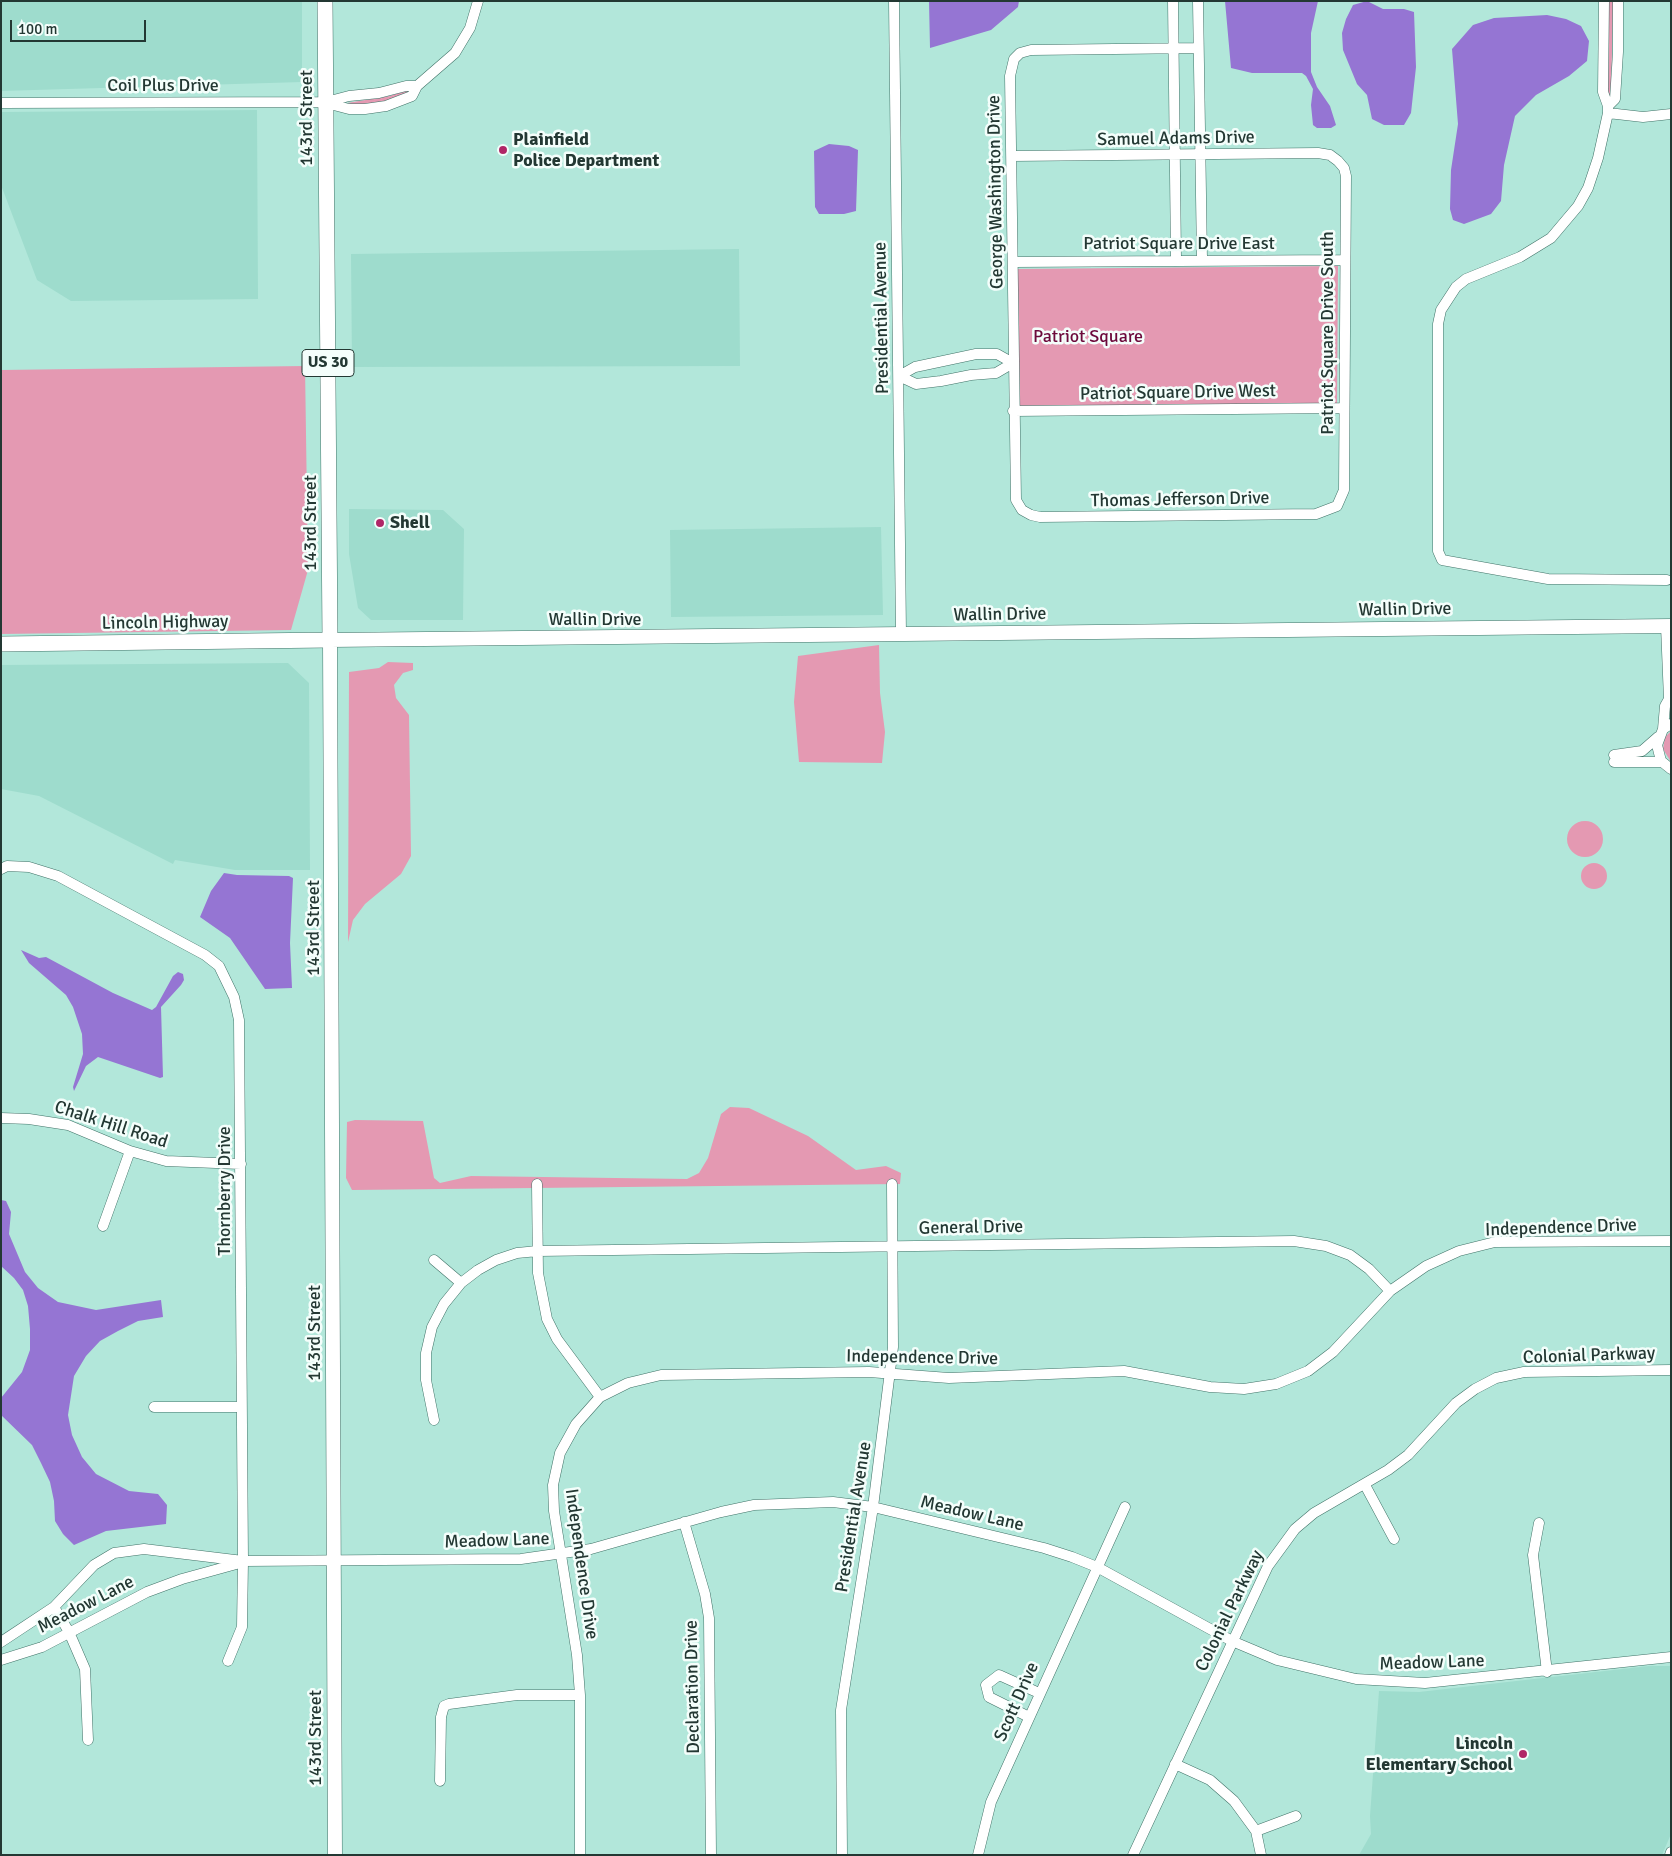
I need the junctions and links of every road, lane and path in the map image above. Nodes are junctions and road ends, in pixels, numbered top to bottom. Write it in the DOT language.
graph roads {
  1 [pos="325,1"];
  2 [pos="478,1"];
  3 [pos="894,1"];
  4 [pos="1173,1"];
  5 [pos="1198,1"];
  6 [pos="1604,1"];
  7 [pos="1618,1"];
  8 [pos="1173,48"];
  9 [pos="1198,48"];
  10 [pos="326,102"];
  11 [pos="1,103"];
  12 [pos="1608,110"];
  13 [pos="1671,114"];
  14 [pos="1200,155"];
  15 [pos="1012,156"];
  16 [pos="1176,156"];
  17 [pos="1338,161"];
  18 [pos="1176,259"];
  19 [pos="1202,260"];
  20 [pos="1344,260"];
  21 [pos="1013,262"];
  22 [pos="1013,363"];
  23 [pos="900,376"];
  24 [pos="1344,408"];
  25 [pos="1013,411"];
  26 [pos="1337,506"];
  27 [pos="1022,510"];
  28 [pos="1667,580"];
  29 [pos="1668,626"];
  30 [pos="901,634"];
  31 [pos="330,640"];
  32 [pos="1,644"];
  33 [pos="1670,699"];
  34 [pos="1664,730"];
  35 [pos="1662,762"];
  36 [pos="1671,769"];
  37 [pos="1,869"];
  38 [pos="1,1118"];
  39 [pos="130,1151"];
  40 [pos="241,1164"];
  41 [pos="537,1184"];
  42 [pos="892,1184"];
  43 [pos="103,1226"];
  44 [pos="1671,1241"];
  45 [pos="892,1246"];
  46 [pos="538,1250"];
  47 [pos="434,1260"];
  48 [pos="461,1283"];
  49 [pos="1390,1291"];
  50 [pos="1671,1370"];
  51 [pos="891,1374"];
  52 [pos="600,1397"];
  53 [pos="154,1407"];
  54 [pos="241,1407"];
  55 [pos="434,1420"];
  56 [pos="1365,1485"];
  57 [pos="873,1507"];
  58 [pos="1125,1507"];
  59 [pos="684,1522"];
  60 [pos="1539,1523"];
  61 [pos="1394,1539"];
  62 [pos="562,1554"];
  63 [pos="334,1560"];
  64 [pos="243,1562"];
  65 [pos="1097,1567"];
  66 [pos="54,1607"];
  67 [pos="70,1632"];
  68 [pos="1232,1641"];
  69 [pos="1,1642"];
  70 [pos="1671,1657"];
  71 [pos="1,1660"];
  72 [pos="228,1662"];
  73 [pos="1547,1672"];
  74 [pos="1039,1693"];
  75 [pos="580,1695"];
  76 [pos="1029,1717"];
  77 [pos="88,1740"];
  78 [pos="1175,1764"];
  79 [pos="440,1781"];
  80 [pos="1296,1816"];
  81 [pos="1256,1831"];
  82 [pos="335,1855"];
  83 [pos="580,1855"];
  84 [pos="711,1855"];
  85 [pos="842,1855"];
  86 [pos="978,1855"];
  87 [pos="1133,1855"];
  88 [pos="1261,1855"];
  1 -- 10 [label="main road, 143rd Street / US 30"];
  2 -- 10 [label="street, Coil Plus Drive"];
  3 -- 23 [label="street, Presidential Avenue"];
  4 -- 8 [label="street"];
  5 -- 9 [label="street"];
  6 -- 12 [label="street"];
  7 -- 12 [label="street"];
  8 -- 9 [label="street, George Washington Drive"];
  8 -- 15 [label="street, George Washington Drive"];
  8 -- 16 [label="street"];
  9 -- 14 [label="street"];
  10 -- 11 [label="street, Coil Plus Drive"];
  10 -- 31 [label="main road, 143rd Street / US 30"];
  12 -- 13 [label="street"];
  12 -- 28 [label="street"];
  14 -- 16 [label="street, Samuel Adams Drive"];
  14 -- 17 [label="street, Samuel Adams Drive"];
  14 -- 19 [label="street"];
  15 -- 16 [label="street, Samuel Adams Drive"];
  15 -- 21 [label="street, George Washington Drive"];
  16 -- 18 [label="street"];
  17 -- 20 [label="street, Patriot Square Drive South"];
  18 -- 19 [label="street, Patriot Square Drive East"];
  18 -- 21 [label="street, Patriot Square Drive East"];
  19 -- 20 [label="street, Patriot Square Drive East"];
  20 -- 24 [label="street, Patriot Square Drive South"];
  21 -- 22 [label="street, George Washington Drive"];
  22 -- 23 [label="street"];
  22 -- 23 [label="street"];
  22 -- 25 [label="street, George Washington Drive"];
  23 -- 30 [label="street, Presidential Avenue"];
  24 -- 25 [label="street, Patriot Square Drive West"];
  24 -- 26 [label="street, Patriot Square Drive South"];
  25 -- 27 [label="street, George Washington Drive"];
  26 -- 27 [label="street, Thomas Jefferson Drive"];
  29 -- 30 [label="main road, Wallin Drive"];
  29 -- 33 [label="street"];
  30 -- 31 [label="main road, Wallin Drive"];
  31 -- 32 [label="main road, Lincoln Highway"];
  31 -- 63 [label="main road, 143rd Street"];
  33 -- 34 [label="street"];
  34 -- 35 [label="street"];
  34 -- 35 [label="street"];
  35 -- 36 [label="street"];
  37 -- 40 [label="street, Thornberry Drive"];
  38 -- 39 [label="street, Chalk Hill Road"];
  39 -- 40 [label="street, Chalk Hill Road"];
  39 -- 43 [label="street"];
  40 -- 54 [label="street, Thornberry Drive"];
  41 -- 46 [label="street"];
  42 -- 45 [label="street, Presidential Avenue"];
  44 -- 49 [label="street, Independence Drive"];
  45 -- 46 [label="street, General Drive"];
  45 -- 49 [label="street, General Drive"];
  45 -- 51 [label="street, Presidential Avenue"];
  46 -- 48 [label="street, General Drive"];
  46 -- 52 [label="street"];
  47 -- 48 [label="street"];
  48 -- 55 [label="street, General Drive"];
  49 -- 51 [label="street, Independence Drive"];
  50 -- 56 [label="street, Colonial Parkway"];
  51 -- 52 [label="street, Independence Drive"];
  51 -- 57 [label="street, Presidential Avenue"];
  52 -- 62 [label="street, Independence Drive"];
  53 -- 54 [label="street"];
  54 -- 64 [label="street, Thornberry Drive"];
  56 -- 61 [label="street"];
  56 -- 68 [label="street, Colonial Parkway"];
  57 -- 59 [label="street, Meadow Lane"];
  57 -- 65 [label="street, Meadow Lane"];
  57 -- 85 [label="street, Presidential Avenue"];
  58 -- 65 [label="street, Scott Drive"];
  59 -- 62 [label="street, Meadow Lane"];
  59 -- 84 [label="street, Declaration Drive"];
  60 -- 73 [label="street"];
  62 -- 63 [label="street, Meadow Lane"];
  62 -- 75 [label="street, Independence Drive"];
  63 -- 64 [label="street, Meadow Lane"];
  63 -- 82 [label="main road, 143rd Street"];
  64 -- 66 [label="street, Meadow Lane"];
  64 -- 67 [label="street, Meadow Lane"];
  64 -- 72 [label="street, Thornberry Drive"];
  65 -- 68 [label="street, Meadow Lane"];
  65 -- 74 [label="street, Scott Drive"];
  66 -- 67 [label="street"];
  66 -- 69 [label="street, Meadow Lane"];
  67 -- 71 [label="street, Meadow Lane"];
  67 -- 77 [label="street"];
  68 -- 73 [label="street, Meadow Lane"];
  68 -- 78 [label="street, Colonial Parkway"];
  70 -- 73 [label="street, Meadow Lane"];
  74 -- 76 [label="street, Scott Drive"];
  74 -- 76 [label="street"];
  75 -- 79 [label="street"];
  75 -- 83 [label="street, Independence Drive"];
  76 -- 86 [label="street, Scott Drive"];
  78 -- 81 [label="street"];
  78 -- 87 [label="street, Colonial Parkway"];
  80 -- 81 [label="street"];
  81 -- 88 [label="street"];
}
